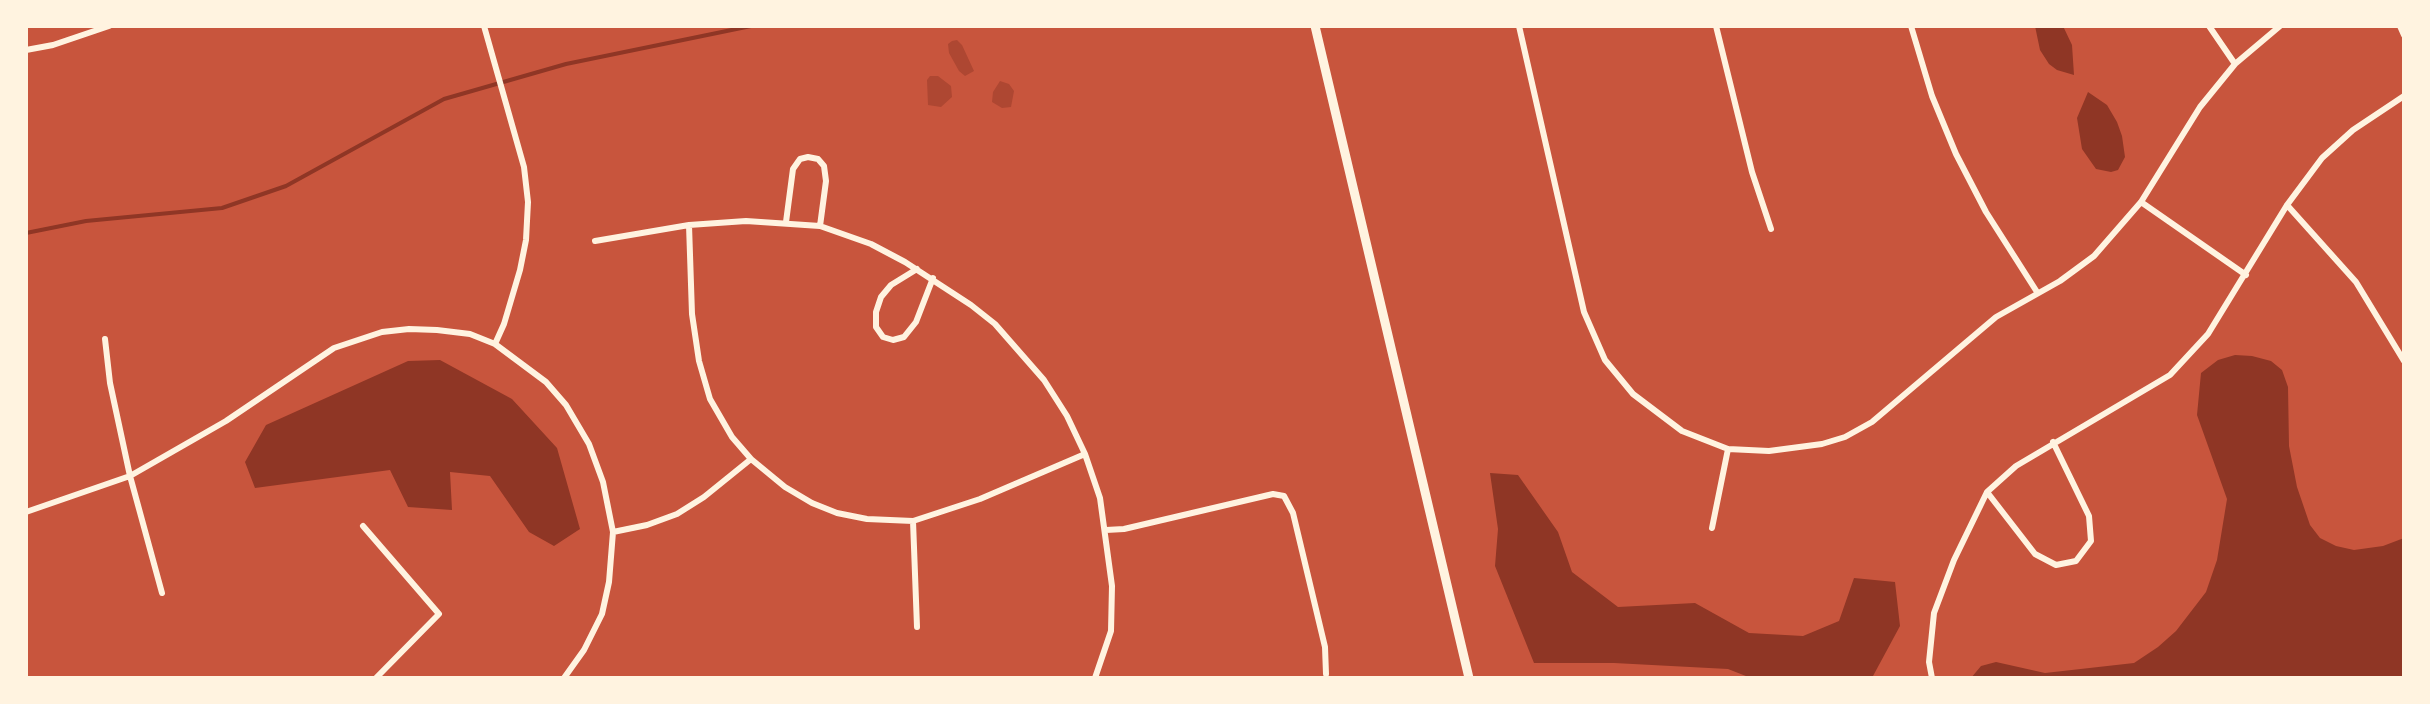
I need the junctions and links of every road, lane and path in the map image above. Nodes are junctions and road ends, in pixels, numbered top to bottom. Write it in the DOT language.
graph roads {
  1 [pos="109,26"];
  2 [pos="484,26"];
  3 [pos="1315,26"];
  4 [pos="1519,26"];
  5 [pos="1716,26"];
  6 [pos="1911,26"];
  7 [pos="2209,26"];
  8 [pos="2280,26"];
  9 [pos="2400,26"];
  10 [pos="2404,35"];
  11 [pos="26,50"];
  12 [pos="2235,64"];
  13 [pos="2404,96"];
  14 [pos="2141,202"];
  15 [pos="2287,205"];
  16 [pos="786,222"];
  17 [pos="689,225"];
  18 [pos="820,226"];
  19 [pos="1771,229"];
  20 [pos="595,241"];
  21 [pos="917,269"];
  22 [pos="2246,275"];
  23 [pos="933,278"];
  24 [pos="2037,292"];
  25 [pos="105,339"];
  26 [pos="495,344"];
  27 [pos="2404,361"];
  28 [pos="2053,442"];
  29 [pos="1728,449"];
  30 [pos="1085,454"];
  31 [pos="751,459"];
  32 [pos="130,476"];
  33 [pos="1987,492"];
  34 [pos="26,512"];
  35 [pos="913,521"];
  36 [pos="363,526"];
  37 [pos="1712,528"];
  38 [pos="1106,530"];
  39 [pos="613,532"];
  40 [pos="162,593"];
  41 [pos="917,627"];
  42 [pos="1326,674"];
  43 [pos="376,678"];
  44 [pos="564,678"];
  45 [pos="1095,678"];
  46 [pos="1469,678"];
  47 [pos="1932,678"];
  1 -- 11 [label="street"];
  2 -- 26 [label="street"];
  3 -- 46 [label="main road"];
  4 -- 29 [label="street"];
  5 -- 19 [label="street"];
  6 -- 24 [label="street"];
  7 -- 12 [label="street"];
  8 -- 12 [label="street"];
  9 -- 10 [label="street"];
  12 -- 14 [label="street"];
  13 -- 15 [label="street"];
  14 -- 22 [label="street"];
  14 -- 24 [label="street"];
  15 -- 22 [label="street"];
  15 -- 27 [label="street"];
  16 -- 17 [label="street"];
  16 -- 18 [label="street"];
  16 -- 18 [label="street"];
  17 -- 20 [label="street"];
  17 -- 31 [label="street"];
  18 -- 21 [label="street"];
  21 -- 23 [label="street"];
  21 -- 23 [label="street"];
  22 -- 28 [label="street"];
  23 -- 30 [label="street"];
  24 -- 29 [label="street"];
  25 -- 32 [label="street"];
  26 -- 32 [label="street"];
  26 -- 39 [label="street"];
  28 -- 33 [label="street"];
  28 -- 33 [label="street"];
  29 -- 37 [label="street"];
  30 -- 35 [label="street"];
  30 -- 38 [label="street"];
  31 -- 35 [label="street"];
  31 -- 39 [label="street"];
  32 -- 34 [label="street"];
  32 -- 40 [label="street"];
  33 -- 47 [label="street"];
  35 -- 41 [label="street"];
  36 -- 43 [label="street"];
  38 -- 42 [label="street"];
  38 -- 45 [label="street"];
  39 -- 44 [label="street"];
}
